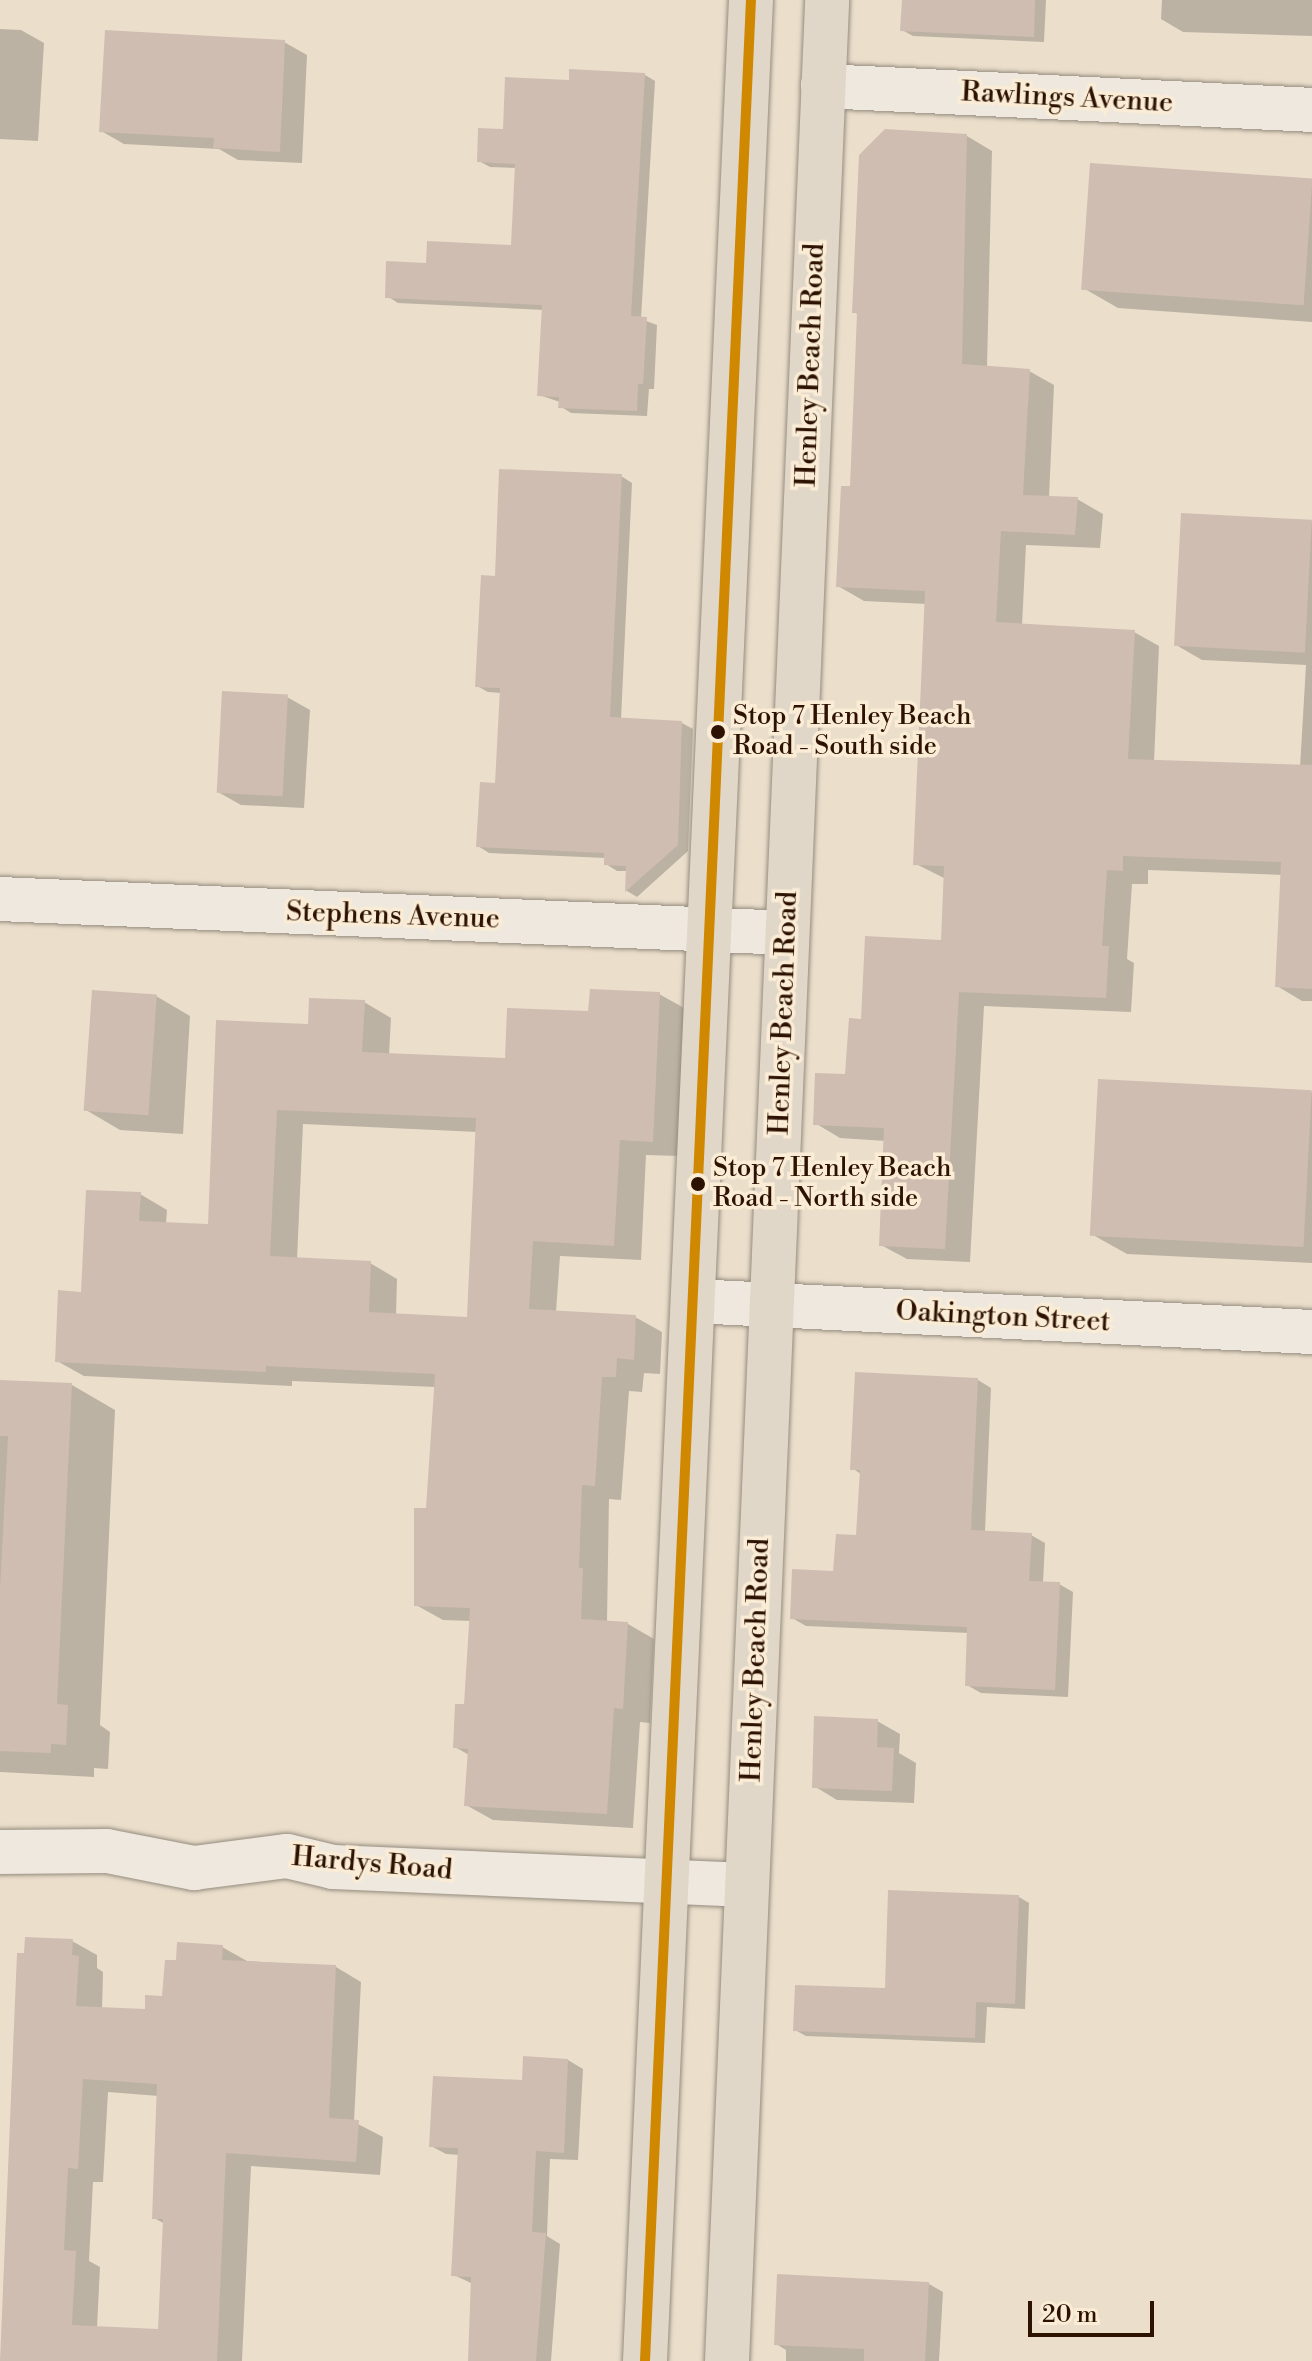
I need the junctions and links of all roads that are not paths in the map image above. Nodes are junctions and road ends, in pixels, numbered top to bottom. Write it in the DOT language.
graph roads {
  1 [pos="751,0"];
  2 [pos="827,0"];
  3 [pos="823,86"];
  4 [pos="1312,110"];
  5 [pos="0,899"];
  6 [pos="710,930"];
  7 [pos="787,933"];
  8 [pos="693,1301"];
  9 [pos="771,1305"];
  10 [pos="1312,1332"];
  11 [pos="0,1852"];
  12 [pos="667,1881"];
  13 [pos="747,1885"];
  14 [pos="645,2361"];
  15 [pos="727,2361"];
  1 -- 6 [label="main road"];
  2 -- 3 [label="main road, Henley Beach Road"];
  3 -- 4 [label="street, Rawlings Avenue"];
  3 -- 7 [label="main road, Henley Beach Road"];
  5 -- 6 [label="street, Stephens Avenue"];
  6 -- 7 [label="street, Stephens Avenue"];
  6 -- 8 [label="main road"];
  7 -- 9 [label="main road, Henley Beach Road"];
  8 -- 9 [label="street, Oakington Street"];
  8 -- 12 [label="main road"];
  9 -- 10 [label="street, Oakington Street"];
  9 -- 13 [label="main road, Henley Beach Road"];
  11 -- 12 [label="street, Hardys Road"];
  12 -- 13 [label="street, Hardys Road"];
  12 -- 14 [label="main road"];
  13 -- 15 [label="main road, Henley Beach Road"];
}
